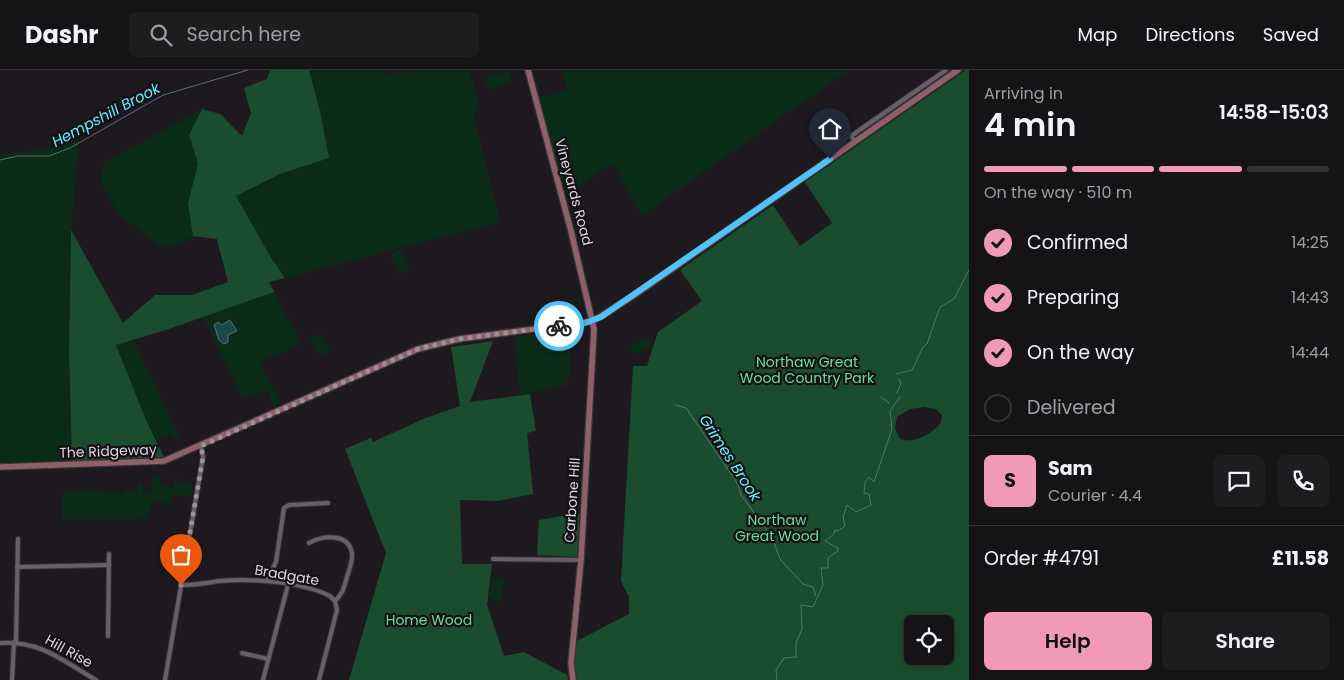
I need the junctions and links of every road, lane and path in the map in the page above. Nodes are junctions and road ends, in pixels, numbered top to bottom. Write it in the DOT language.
graph roads {
  1 [pos="528,70"];
  2 [pos="946,70"];
  3 [pos="958,70"];
  4 [pos="855,142"];
  5 [pos="593,321"];
  6 [pos="201,446"];
  7 [pos="0,467"];
  8 [pos="328,503"];
  9 [pos="18,539"];
  10 [pos="309,543"];
  11 [pos="109,554"];
  12 [pos="493,560"];
  13 [pos="581,560"];
  14 [pos="17,566"];
  15 [pos="109,566"];
  16 [pos="267,580"];
  17 [pos="181,585"];
  18 [pos="288,585"];
  19 [pos="335,601"];
  20 [pos="108,636"];
  21 [pos="15,642"];
  22 [pos="0,643"];
  23 [pos="242,653"];
  24 [pos="268,659"];
  25 [pos="12,680"];
  26 [pos="96,680"];
  27 [pos="165,680"];
  28 [pos="263,680"];
  29 [pos="319,680"];
  30 [pos="573,680"];
  1 -- 5 [label="street, Vineyards Road"];
  2 -- 4 [label="street, The Ridgeway"];
  3 -- 4 [label="street, The Ridgeway"];
  4 -- 5 [label="street, The Ridgeway"];
  5 -- 6 [label="street, The Ridgeway"];
  5 -- 13 [label="street, Carbone Hill"];
  6 -- 7 [label="street, The Ridgeway"];
  6 -- 17 [label="street"];
  8 -- 16 [label="street"];
  9 -- 14 [label="street"];
  10 -- 19 [label="street"];
  11 -- 15 [label="street"];
  12 -- 13 [label="street"];
  13 -- 30 [label="street, Carbone Hill"];
  14 -- 15 [label="street"];
  14 -- 21 [label="street"];
  15 -- 20 [label="street"];
  16 -- 17 [label="street, Bradgate"];
  16 -- 18 [label="street, Bradgate"];
  17 -- 27 [label="street"];
  18 -- 19 [label="street, Bradgate"];
  18 -- 24 [label="street"];
  19 -- 29 [label="street"];
  21 -- 22 [label="street, Hill Rise"];
  21 -- 25 [label="street"];
  21 -- 26 [label="street, Hill Rise"];
  23 -- 24 [label="street"];
  24 -- 28 [label="street"];
}
